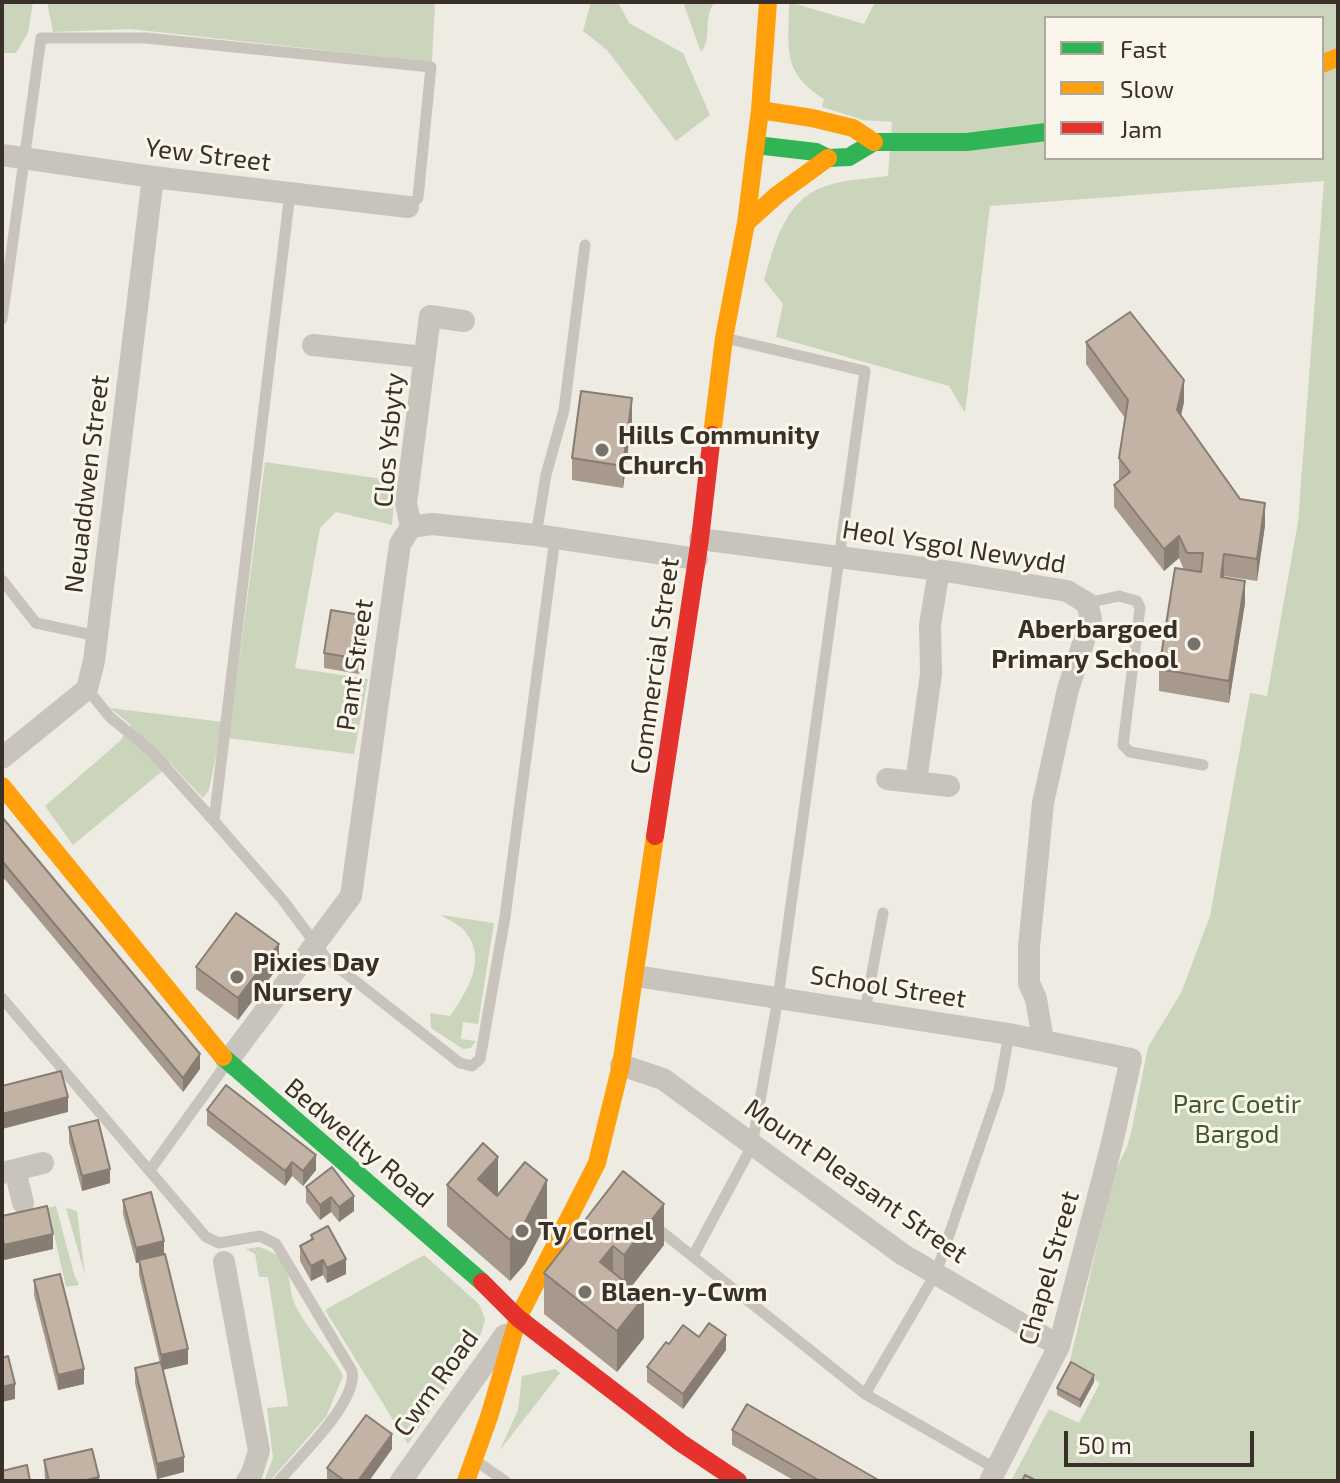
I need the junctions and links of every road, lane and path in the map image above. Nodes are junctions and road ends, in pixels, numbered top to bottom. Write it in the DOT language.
graph roads {
  1 [pos="768,2"];
  2 [pos="760,110"];
  3 [pos="1044,132"];
  4 [pos="874,142"];
  5 [pos="756,145"];
  6 [pos="13,156"];
  7 [pos="828,158"];
  8 [pos="153,177"];
  9 [pos="290,193"];
  10 [pos="408,207"];
  11 [pos="746,223"];
  12 [pos="585,245"];
  13 [pos="2,319"];
  14 [pos="464,321"];
  15 [pos="724,338"];
  16 [pos="313,345"];
  17 [pos="424,357"];
  18 [pos="411,527"];
  19 [pos="545,537"];
  20 [pos="699,549"];
  21 [pos="838,557"];
  22 [pos="939,570"];
  23 [pos="2,580"];
  24 [pos="1087,603"];
  25 [pos="97,636"];
  26 [pos="87,689"];
  27 [pos="2,758"];
  28 [pos="1203,765"];
  29 [pos="887,779"];
  30 [pos="916,782"];
  31 [pos="2,786"];
  32 [pos="949,786"];
  33 [pos="214,821"];
  34 [pos="883,913"];
  35 [pos="315,945"];
  36 [pos="636,976"];
  37 [pos="2,998"];
  38 [pos="778,998"];
  39 [pos="865,1011"];
  40 [pos="1009,1034"];
  41 [pos="1043,1040"];
  42 [pos="1131,1059"];
  43 [pos="227,1062"];
  44 [pos="621,1065"];
  45 [pos="752,1146"];
  46 [pos="43,1163"];
  47 [pos="150,1170"];
  48 [pos="8,1171"];
  49 [pos="23,1203"];
  50 [pos="643,1217"];
  51 [pos="693,1256"];
  52 [pos="224,1262"];
  53 [pos="936,1273"];
  54 [pos="518,1318"];
  55 [pos="1059,1346"];
  56 [pos="865,1394"];
  57 [pos="473,1459"];
  58 [pos="993,1475"];
  59 [pos="247,1481"];
  60 [pos="279,1481"];
  61 [pos="401,1481"];
  62 [pos="466,1481"];
  63 [pos="505,1481"];
  64 [pos="738,1481"];
  1 -- 2 [label="main road, Commercial Street"];
  2 -- 4 [label="main road"];
  2 -- 5 [label="main road, Commercial Street"];
  3 -- 4 [label="main road"];
  4 -- 7 [label="main road"];
  5 -- 7 [label="main road"];
  5 -- 11 [label="main road, Commercial Street"];
  6 -- 8 [label="street, Yew Street"];
  6 -- 10 [label="lane"];
  6 -- 13 [label="lane"];
  7 -- 11 [label="main road"];
  8 -- 9 [label="street, Yew Street"];
  8 -- 25 [label="street, Neuaddwen Street"];
  9 -- 10 [label="street, Yew Street"];
  9 -- 33 [label="lane"];
  11 -- 15 [label="main road, Commercial Street"];
  12 -- 19 [label="lane"];
  14 -- 17 [label="street, Clos Ysbyty"];
  15 -- 20 [label="main road, Commercial Street"];
  15 -- 21 [label="lane"];
  16 -- 17 [label="street, Clos Ysbyty"];
  17 -- 18 [label="street, Clos Ysbyty"];
  18 -- 19 [label="street"];
  18 -- 35 [label="street, Pant Street"];
  19 -- 20 [label="street"];
  19 -- 35 [label="lane"];
  20 -- 21 [label="street, Heol Ysgol Newydd"];
  20 -- 36 [label="main road, Commercial Street"];
  21 -- 22 [label="street, Heol Ysgol Newydd"];
  21 -- 38 [label="lane"];
  22 -- 24 [label="street, Heol Ysgol Newydd"];
  22 -- 30 [label="street"];
  23 -- 25 [label="lane"];
  24 -- 28 [label="lane"];
  24 -- 41 [label="street, Heol Ysgol Newydd"];
  25 -- 26 [label="street, Neuaddwen Street"];
  26 -- 27 [label="street"];
  26 -- 33 [label="lane"];
  29 -- 30 [label="street"];
  30 -- 32 [label="street"];
  31 -- 43 [label="main road, Bedwellty Road"];
  33 -- 35 [label="lane"];
  34 -- 39 [label="lane"];
  35 -- 43 [label="street, Pant Street"];
  36 -- 38 [label="street, School Street"];
  36 -- 44 [label="main road, Commercial Street"];
  37 -- 47 [label="lane"];
  38 -- 39 [label="street, School Street"];
  38 -- 45 [label="lane"];
  39 -- 40 [label="street, School Street"];
  40 -- 41 [label="street, School Street"];
  40 -- 53 [label="lane"];
  41 -- 42 [label="street, School Street"];
  42 -- 55 [label="street, Chapel Street"];
  43 -- 47 [label="lane"];
  43 -- 54 [label="main road, Bedwellty Road"];
  44 -- 45 [label="street, Mount Pleasant Street"];
  44 -- 54 [label="main road, Commercial Street"];
  45 -- 51 [label="lane"];
  45 -- 53 [label="street, Mount Pleasant Street"];
  46 -- 48 [label="street"];
  47 -- 60 [label="lane"];
  48 -- 49 [label="street"];
  50 -- 51 [label="lane"];
  51 -- 56 [label="lane"];
  52 -- 59 [label="street"];
  53 -- 55 [label="street, Mount Pleasant Street"];
  53 -- 56 [label="lane"];
  54 -- 57 [label="main road, Commercial Street"];
  54 -- 61 [label="street, Cwm Road"];
  54 -- 64 [label="main road, Bedwellty Road"];
  55 -- 58 [label="street, Chapel Street"];
  56 -- 58 [label="lane"];
  57 -- 62 [label="main road, Commercial Street"];
  57 -- 63 [label="lane"];
}
